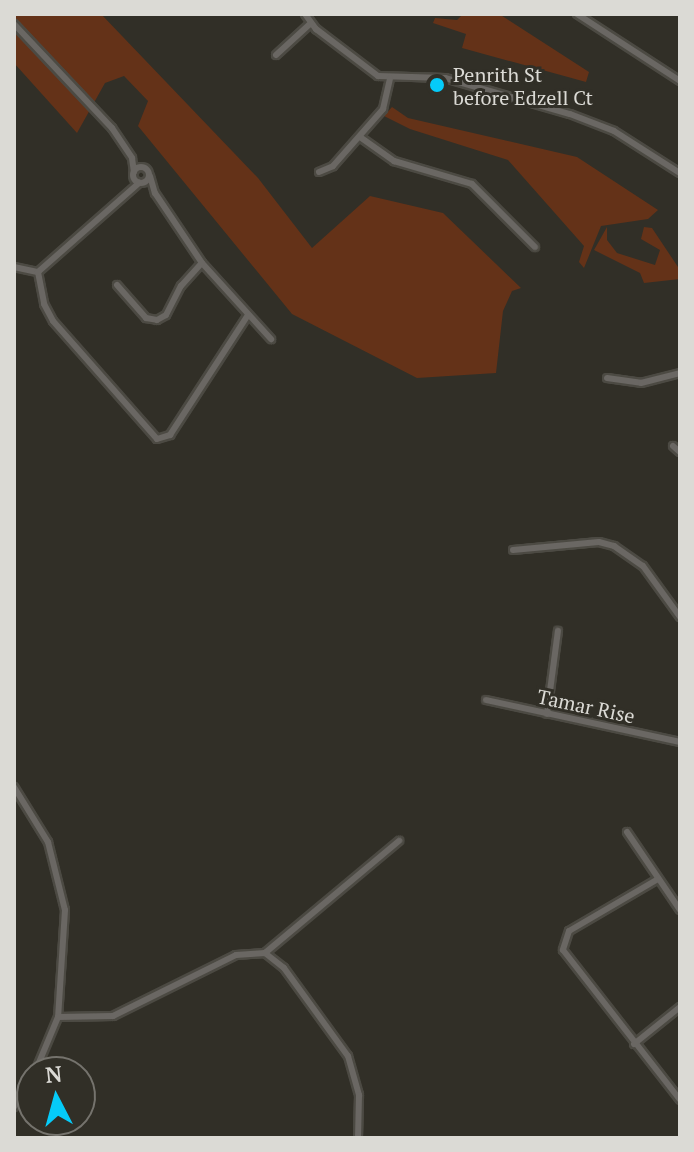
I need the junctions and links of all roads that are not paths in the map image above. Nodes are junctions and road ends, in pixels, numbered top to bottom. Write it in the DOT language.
graph roads {
  1 [pos="305,14"];
  2 [pos="577,14"];
  3 [pos="311,23"];
  4 [pos="14,24"];
  5 [pos="276,55"];
  6 [pos="390,79"];
  7 [pos="680,81"];
  8 [pos="360,137"];
  9 [pos="132,158"];
  10 [pos="145,167"];
  11 [pos="319,172"];
  12 [pos="134,173"];
  13 [pos="680,173"];
  14 [pos="150,176"];
  15 [pos="140,183"];
  16 [pos="125,191"];
  17 [pos="155,193"];
  18 [pos="535,247"];
  19 [pos="202,263"];
  20 [pos="14,267"];
  21 [pos="38,272"];
  22 [pos="117,285"];
  23 [pos="248,315"];
  24 [pos="271,339"];
  25 [pos="680,373"];
  26 [pos="607,378"];
  27 [pos="673,446"];
  28 [pos="680,452"];
  29 [pos="513,550"];
  30 [pos="680,617"];
  31 [pos="558,631"];
  32 [pos="486,700"];
  33 [pos="547,714"];
  34 [pos="680,742"];
  35 [pos="14,787"];
  36 [pos="627,832"];
  37 [pos="399,841"];
  38 [pos="658,879"];
  39 [pos="680,910"];
  40 [pos="265,953"];
  41 [pos="680,1007"];
  42 [pos="58,1017"];
  43 [pos="634,1044"];
  44 [pos="41,1056"];
  45 [pos="680,1100"];
  46 [pos="358,1138"];
  1 -- 3 [label="street"];
  2 -- 7 [label="street"];
  3 -- 5 [label="street"];
  3 -- 6 [label="street"];
  4 -- 9 [label="street"];
  6 -- 8 [label="street"];
  6 -- 13 [label="street"];
  8 -- 11 [label="street"];
  8 -- 18 [label="street"];
  9 -- 10 [label="street"];
  9 -- 12 [label="street"];
  10 -- 12 [label="street"];
  10 -- 14 [label="street"];
  12 -- 15 [label="street"];
  12 -- 16 [label="street"];
  14 -- 15 [label="street"];
  14 -- 17 [label="street"];
  15 -- 16 [label="street"];
  15 -- 17 [label="street"];
  16 -- 21 [label="street"];
  17 -- 19 [label="street"];
  19 -- 22 [label="street"];
  19 -- 23 [label="street"];
  20 -- 21 [label="street"];
  21 -- 23 [label="street"];
  23 -- 24 [label="street"];
  25 -- 26 [label="street"];
  27 -- 28 [label="street"];
  29 -- 30 [label="street"];
  31 -- 33 [label="street"];
  32 -- 33 [label="street, Tamar Rise"];
  33 -- 34 [label="street, Tamar Rise"];
  35 -- 42 [label="street"];
  36 -- 38 [label="street"];
  37 -- 40 [label="street"];
  38 -- 39 [label="street"];
  38 -- 43 [label="street"];
  40 -- 42 [label="street"];
  40 -- 46 [label="street"];
  41 -- 43 [label="street"];
  42 -- 44 [label="street"];
  43 -- 45 [label="street"];
}
